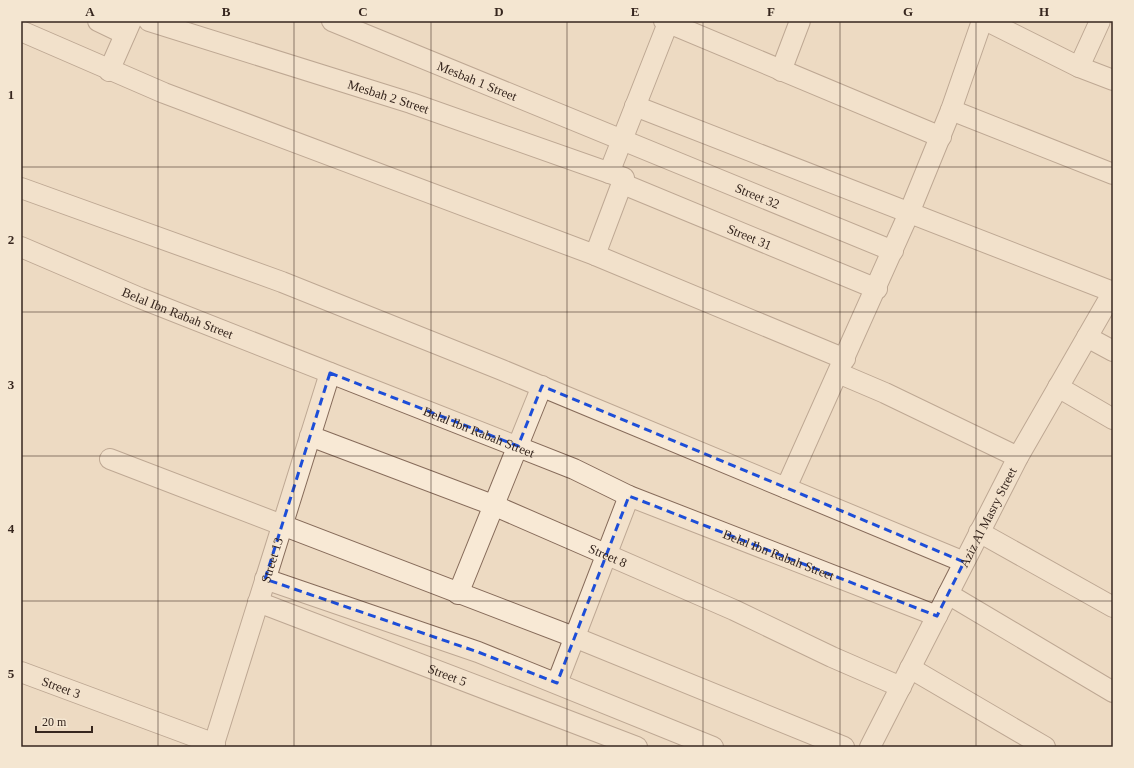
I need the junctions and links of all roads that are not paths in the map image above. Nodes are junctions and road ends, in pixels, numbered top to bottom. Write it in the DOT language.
graph roads {
  1 [pos="98,21"];
  2 [pos="149,21"];
  3 [pos="332,21"];
  4 [pos="800,21"];
  5 [pos="982,21"];
  6 [pos="988,21"];
  7 [pos="1100,21"];
  8 [pos="666,22"];
  9 [pos="128,28"];
  10 [pos="21,31"];
  11 [pos="1079,66"];
  12 [pos="781,70"];
  13 [pos="110,71"];
  14 [pos="1113,80"];
  15 [pos="635,106"];
  16 [pos="951,110"];
  17 [pos="941,137"];
  18 [pos="622,140"];
  19 [pos="1113,174"];
  20 [pos="619,179"];
  21 [pos="21,188"];
  22 [pos="909,213"];
  23 [pos="21,247"];
  24 [pos="893,251"];
  25 [pos="595,255"];
  26 [pos="877,289"];
  27 [pos="1113,292"];
  28 [pos="1087,337"];
  29 [pos="1113,352"];
  30 [pos="842,366"];
  31 [pos="330,373"];
  32 [pos="542,386"];
  33 [pos="1058,387"];
  34 [pos="1113,419"];
  35 [pos="310,436"];
  36 [pos="518,446"];
  37 [pos="1018,457"];
  38 [pos="110,459"];
  39 [pos="786,488"];
  40 [pos="630,496"];
  41 [pos="493,505"];
  42 [pos="282,525"];
  43 [pos="979,532"];
  44 [pos="606,554"];
  45 [pos="964,562"];
  46 [pos="265,580"];
  47 [pos="458,594"];
  48 [pos="948,594"];
  49 [pos="258,602"];
  50 [pos="1113,607"];
  51 [pos="937,616"];
  52 [pos="574,637"];
  53 [pos="910,668"];
  54 [pos="21,672"];
  55 [pos="557,682"];
  56 [pos="901,687"];
  57 [pos="1113,692"];
  58 [pos="687,742"];
  59 [pos="214,745"];
  60 [pos="637,747"];
  61 [pos="713,747"];
  62 [pos="844,747"];
  63 [pos="870,747"];
  64 [pos="1045,747"];
  1 -- 9 [label="street"];
  2 -- 20 [label="street, Mesbah 2 Street"];
  3 -- 18 [label="street, Mesbah 1 Street"];
  4 -- 12 [label="street"];
  5 -- 16 [label="street"];
  6 -- 11 [label="street"];
  7 -- 11 [label="street"];
  8 -- 12 [label="street"];
  8 -- 15 [label="street"];
  9 -- 13 [label="street"];
  10 -- 13 [label="street"];
  11 -- 14 [label="street"];
  12 -- 17 [label="street"];
  13 -- 25 [label="street"];
  15 -- 18 [label="street"];
  15 -- 22 [label="street"];
  16 -- 17 [label="street"];
  16 -- 19 [label="street"];
  17 -- 22 [label="street"];
  18 -- 20 [label="street"];
  18 -- 24 [label="street, Street 32"];
  20 -- 25 [label="street"];
  20 -- 26 [label="street, Street 31"];
  21 -- 32 [label="street"];
  22 -- 24 [label="street"];
  22 -- 27 [label="street"];
  23 -- 31 [label="street, Belal Ibn Rabah Street"];
  24 -- 26 [label="street"];
  25 -- 30 [label="street"];
  26 -- 30 [label="street"];
  27 -- 28 [label="street, Aziz Al Masry Street"];
  28 -- 29 [label="street"];
  28 -- 33 [label="street, Aziz Al Masry Street"];
  30 -- 37 [label="street"];
  30 -- 39 [label="street"];
  31 -- 35 [label="street, Street 13"];
  31 -- 36 [label="street, Belal Ibn Rabah Street"];
  32 -- 36 [label="street"];
  32 -- 39 [label="street"];
  33 -- 34 [label="street"];
  33 -- 37 [label="street, Aziz Al Masry Street"];
  35 -- 41 [label="street, Street 8"];
  35 -- 42 [label="street, Street 13"];
  36 -- 40 [label="street, Belal Ibn Rabah Street"];
  36 -- 41 [label="street"];
  37 -- 43 [label="street, Aziz Al Masry Street"];
  38 -- 42 [label="street"];
  39 -- 45 [label="street"];
  40 -- 44 [label="street"];
  40 -- 51 [label="street, Belal Ibn Rabah Street"];
  41 -- 44 [label="street, Street 8"];
  41 -- 47 [label="street"];
  42 -- 46 [label="street, Street 13"];
  42 -- 47 [label="street"];
  43 -- 45 [label="street, Aziz Al Masry Street"];
  43 -- 50 [label="street"];
  44 -- 52 [label="street"];
  44 -- 56 [label="street, Street 8"];
  45 -- 48 [label="street, Aziz Al Masry Street"];
  46 -- 49 [label="street, Street 13"];
  46 -- 55 [label="street"];
  47 -- 52 [label="street"];
  48 -- 51 [label="street, Aziz Al Masry Street"];
  48 -- 57 [label="street"];
  49 -- 59 [label="street, Street 13"];
  49 -- 60 [label="street, Street 5"];
  51 -- 53 [label="street, Aziz Al Masry Street"];
  52 -- 55 [label="street"];
  52 -- 62 [label="street"];
  53 -- 56 [label="street, Aziz Al Masry Street"];
  53 -- 64 [label="street"];
  54 -- 59 [label="street, Street 3"];
  55 -- 58 [label="street"];
  56 -- 63 [label="street, Aziz Al Masry Street"];
  58 -- 61 [label="street"];
}
